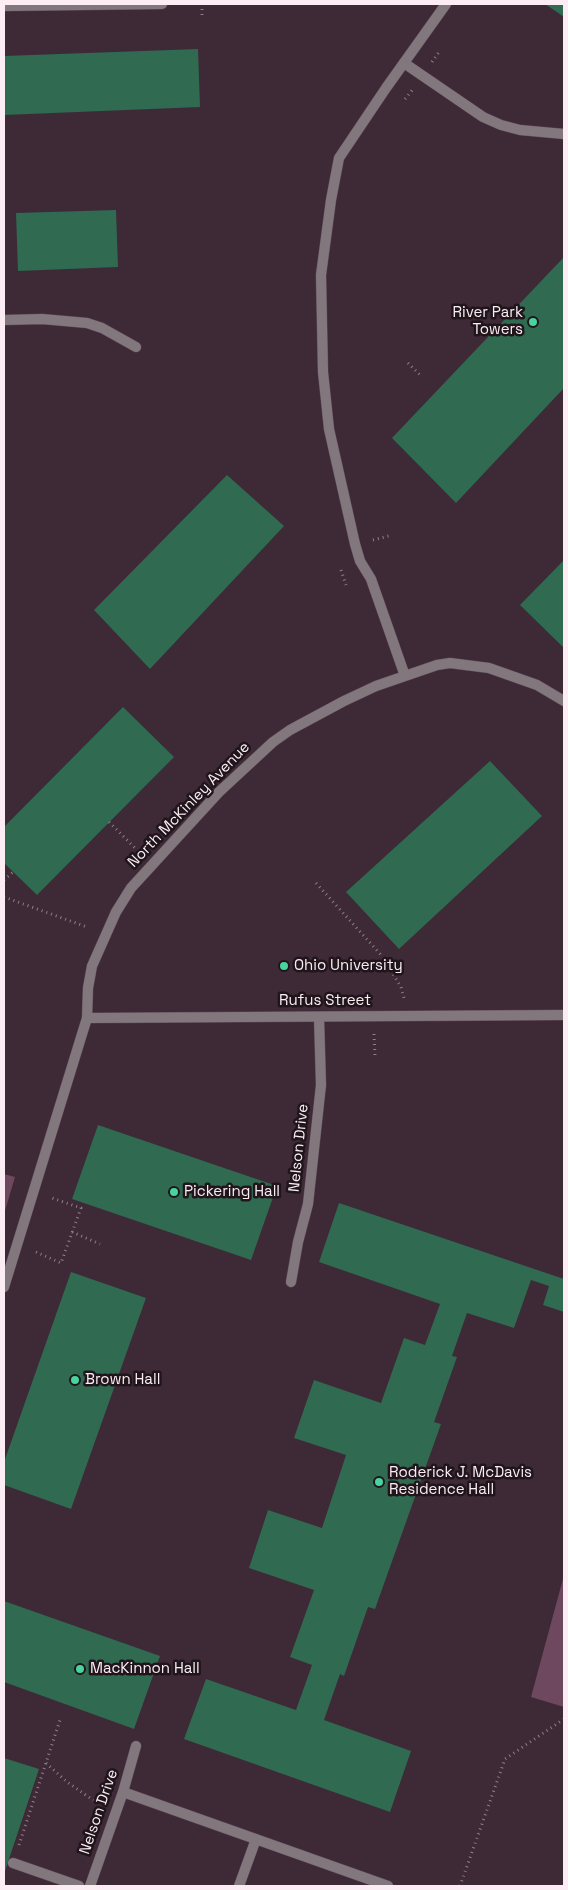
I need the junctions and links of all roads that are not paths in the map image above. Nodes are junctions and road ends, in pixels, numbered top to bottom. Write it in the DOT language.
graph roads {
  1 [pos="162,4"];
  2 [pos="446,4"];
  3 [pos="4,6"];
  4 [pos="404,63"];
  5 [pos="564,134"];
  6 [pos="4,320"];
  7 [pos="136,347"];
  8 [pos="405,676"];
  9 [pos="564,701"];
  10 [pos="564,1015"];
  11 [pos="319,1017"];
  12 [pos="86,1018"];
  13 [pos="290,1282"];
  14 [pos="4,1287"];
  15 [pos="136,1746"];
  16 [pos="123,1792"];
  17 [pos="256,1840"];
  18 [pos="13,1862"];
  19 [pos="79,1886"];
  20 [pos="90,1886"];
  21 [pos="240,1886"];
  22 [pos="388,1886"];
  1 -- 3 [label="street"];
  2 -- 4 [label="street"];
  4 -- 5 [label="street"];
  4 -- 8 [label="street"];
  6 -- 7 [label="street"];
  8 -- 9 [label="street, North McKinley Avenue"];
  8 -- 12 [label="street, North McKinley Avenue"];
  10 -- 11 [label="street, Rufus Street"];
  11 -- 12 [label="street, Rufus Street"];
  11 -- 13 [label="street, Nelson Drive"];
  12 -- 14 [label="street, North McKinley Avenue"];
  15 -- 16 [label="street, Nelson Drive"];
  16 -- 17 [label="street"];
  16 -- 20 [label="street, Nelson Drive"];
  17 -- 21 [label="street"];
  17 -- 22 [label="street"];
  18 -- 19 [label="street"];
}
